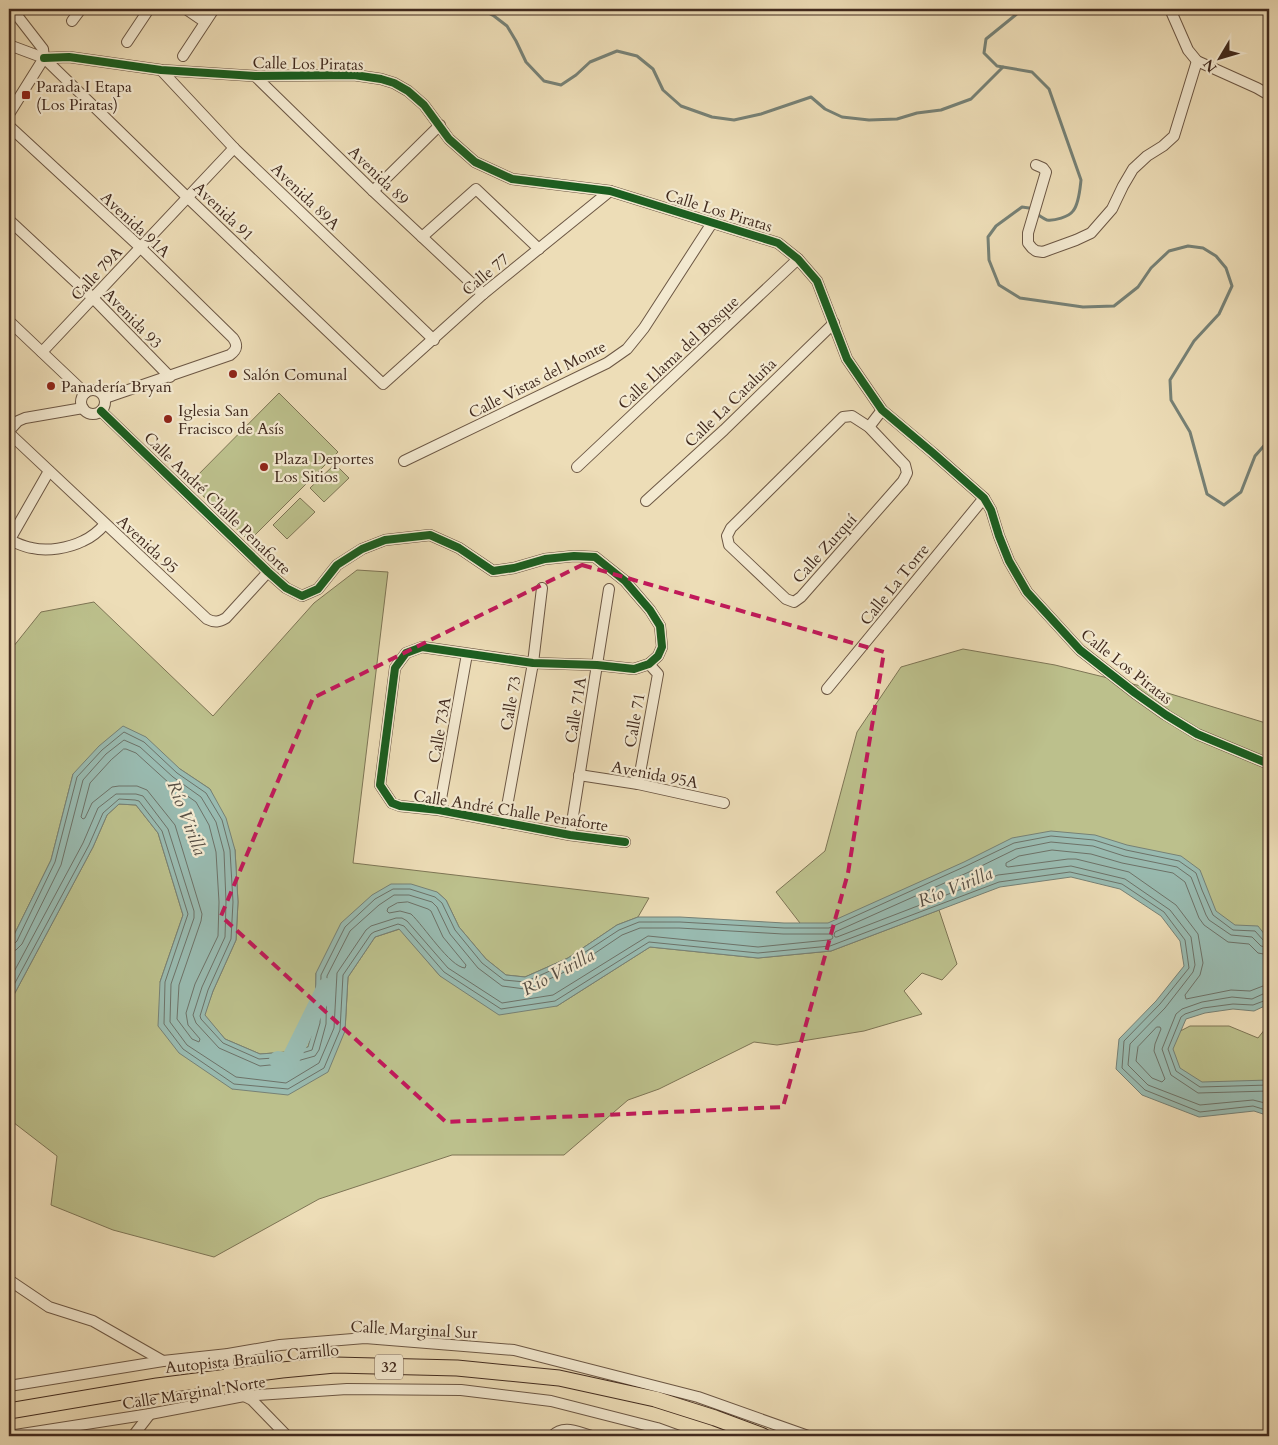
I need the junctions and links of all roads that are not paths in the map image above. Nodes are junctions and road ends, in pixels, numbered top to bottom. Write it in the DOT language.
graph roads {
  1 [pos="12,9"];
  2 [pos="81,9"];
  3 [pos="149,9"];
  4 [pos="186,9"];
  5 [pos="214,9"];
  6 [pos="1170,9"];
  7 [pos="72,21"];
  8 [pos="205,22"];
  9 [pos="127,42"];
  10 [pos="9,45"];
  11 [pos="184,56"];
  12 [pos="44,58"];
  13 [pos="1197,61"];
  14 [pos="161,70"];
  15 [pos="255,76"];
  16 [pos="1269,95"];
  17 [pos="9,114"];
  18 [pos="440,125"];
  19 [pos="9,126"];
  20 [pos="234,148"];
  21 [pos="1036,165"];
  22 [pos="373,191"];
  23 [pos="610,191"];
  24 [pos="188,197"];
  25 [pos="9,220"];
  26 [pos="712,223"];
  27 [pos="422,237"];
  28 [pos="140,247"];
  29 [pos="539,249"];
  30 [pos="798,259"];
  31 [pos="483,294"];
  32 [pos="93,298"];
  33 [pos="9,322"];
  34 [pos="834,323"];
  35 [pos="434,340"];
  36 [pos="42,352"];
  37 [pos="170,377"];
  38 [pos="383,384"];
  39 [pos="85,393"];
  40 [pos="105,398"];
  41 [pos="83,408"];
  42 [pos="882,410"];
  43 [pos="101,411"];
  44 [pos="869,427"];
  45 [pos="9,432"];
  46 [pos="404,461"];
  47 [pos="577,466"];
  48 [pos="49,471"];
  49 [pos="984,498"];
  50 [pos="646,501"];
  51 [pos="106,524"];
  52 [pos="9,540"];
  53 [pos="268,572"];
  54 [pos="542,588"];
  55 [pos="609,590"];
  56 [pos="467,654"];
  57 [pos="533,663"];
  58 [pos="649,664"];
  59 [pos="597,665"];
  60 [pos="827,689"];
  61 [pos="1269,764"];
  62 [pos="579,775"];
  63 [pos="638,784"];
  64 [pos="724,803"];
  65 [pos="440,810"];
  66 [pos="504,823"];
  67 [pos="570,835"];
  68 [pos="625,842"];
  69 [pos="9,1280"];
  70 [pos="228,1354"];
  71 [pos="163,1361"];
  72 [pos="229,1376"];
  73 [pos="9,1386"];
  74 [pos="244,1396"];
  75 [pos="9,1411"];
  76 [pos="717,1411"];
  77 [pos="150,1414"];
  78 [pos="9,1436"];
  79 [pos="134,1436"];
  80 [pos="287,1436"];
  81 [pos="552,1436"];
  82 [pos="592,1436"];
  83 [pos="679,1436"];
  84 [pos="763,1436"];
  85 [pos="808,1436"];
  1 -- 12 [label="street"];
  2 -- 7 [label="street"];
  3 -- 9 [label="street"];
  4 -- 8 [label="street"];
  5 -- 8 [label="street"];
  6 -- 13 [label="street"];
  8 -- 11 [label="street"];
  10 -- 12 [label="street"];
  12 -- 14 [label="street, Calle Los Piratas"];
  12 -- 17 [label="street"];
  12 -- 24 [label="street, Avenida 91"];
  13 -- 16 [label="street"];
  13 -- 21 [label="street"];
  14 -- 15 [label="street, Calle Los Piratas"];
  14 -- 20 [label="street, Avenida 89A"];
  15 -- 18 [label="street, Calle Los Piratas"];
  15 -- 22 [label="street, Avenida 89"];
  18 -- 22 [label="street"];
  18 -- 23 [label="street, Calle Los Piratas"];
  19 -- 28 [label="street, Avenida 91A"];
  20 -- 24 [label="street, Calle 79A"];
  20 -- 35 [label="street, Avenida 89A"];
  22 -- 27 [label="street, Avenida 89"];
  23 -- 26 [label="street, Calle Los Piratas"];
  23 -- 29 [label="street, Calle 77"];
  24 -- 28 [label="street, Calle 79A"];
  24 -- 38 [label="street, Avenida 91"];
  25 -- 32 [label="street, Avenida 93"];
  26 -- 30 [label="street, Calle Los Piratas"];
  26 -- 46 [label="street, Calle Vistas del Monte"];
  27 -- 29 [label="street"];
  27 -- 31 [label="street, Avenida 89"];
  28 -- 32 [label="street, Calle 79A"];
  28 -- 37 [label="street, Avenida 91A"];
  29 -- 31 [label="street, Calle 77"];
  30 -- 34 [label="street, Calle Los Piratas"];
  30 -- 47 [label="street, Calle Llama del Bosque"];
  31 -- 35 [label="street, Calle 77"];
  32 -- 36 [label="street, Calle 79A"];
  32 -- 37 [label="street, Avenida 93"];
  33 -- 36 [label="street"];
  34 -- 42 [label="street, Calle Los Piratas"];
  34 -- 50 [label="street, Calle La Cataluña"];
  35 -- 38 [label="street, Calle 77"];
  36 -- 39 [label="street"];
  37 -- 40 [label="street"];
  39 -- 40 [label="street"];
  39 -- 41 [label="street"];
  40 -- 43 [label="street"];
  41 -- 43 [label="street"];
  41 -- 45 [label="street"];
  42 -- 44 [label="street"];
  42 -- 49 [label="street, Calle Los Piratas"];
  43 -- 53 [label="street, Calle André Challe Penaforte"];
  44 -- 44 [label="street, Calle Zurquí"];
  45 -- 48 [label="street, Avenida 95"];
  48 -- 51 [label="street, Avenida 95"];
  48 -- 52 [label="street"];
  49 -- 60 [label="street, Calle La Torre"];
  49 -- 61 [label="street, Calle Los Piratas"];
  51 -- 52 [label="street"];
  51 -- 53 [label="street, Avenida 95"];
  53 -- 58 [label="street, Calle André Challe Penaforte"];
  54 -- 57 [label="street, Calle 73"];
  55 -- 59 [label="street, Calle 71A"];
  56 -- 57 [label="street, Calle André Challe Penaforte"];
  56 -- 65 [label="street, Calle 73A"];
  56 -- 65 [label="street, Calle André Challe Penaforte"];
  57 -- 59 [label="street, Calle André Challe Penaforte"];
  57 -- 66 [label="street, Calle 73"];
  58 -- 59 [label="street, Calle André Challe Penaforte"];
  58 -- 63 [label="street, Calle 71"];
  59 -- 62 [label="street, Calle 71A"];
  62 -- 63 [label="street, Avenida 95A"];
  62 -- 67 [label="street, Calle 71A"];
  63 -- 64 [label="street, Avenida 95A"];
  65 -- 66 [label="street, Calle André Challe Penaforte"];
  66 -- 67 [label="street, Calle André Challe Penaforte"];
  67 -- 68 [label="street, Calle André Challe Penaforte"];
  69 -- 71 [label="street"];
  70 -- 71 [label="street, Calle Marginal Sur"];
  70 -- 72 [label="street"];
  70 -- 76 [label="street, Calle Marginal Sur"];
  71 -- 73 [label="street, Calle Marginal Sur"];
  72 -- 75 [label="highway, Autopista Braulio Carrillo / 32"];
  72 -- 76 [label="highway, Autopista Braulio Carrillo / 32"];
  74 -- 77 [label="street, Calle Marginal Norte"];
  74 -- 80 [label="street"];
  74 -- 83 [label="street, Calle Marginal Norte"];
  76 -- 84 [label="highway, Autopista Braulio Carrillo / 32"];
  76 -- 85 [label="street, Calle Marginal Sur"];
  77 -- 78 [label="street, Calle Marginal Norte"];
  77 -- 79 [label="street"];
  81 -- 82 [label="street"];
}
